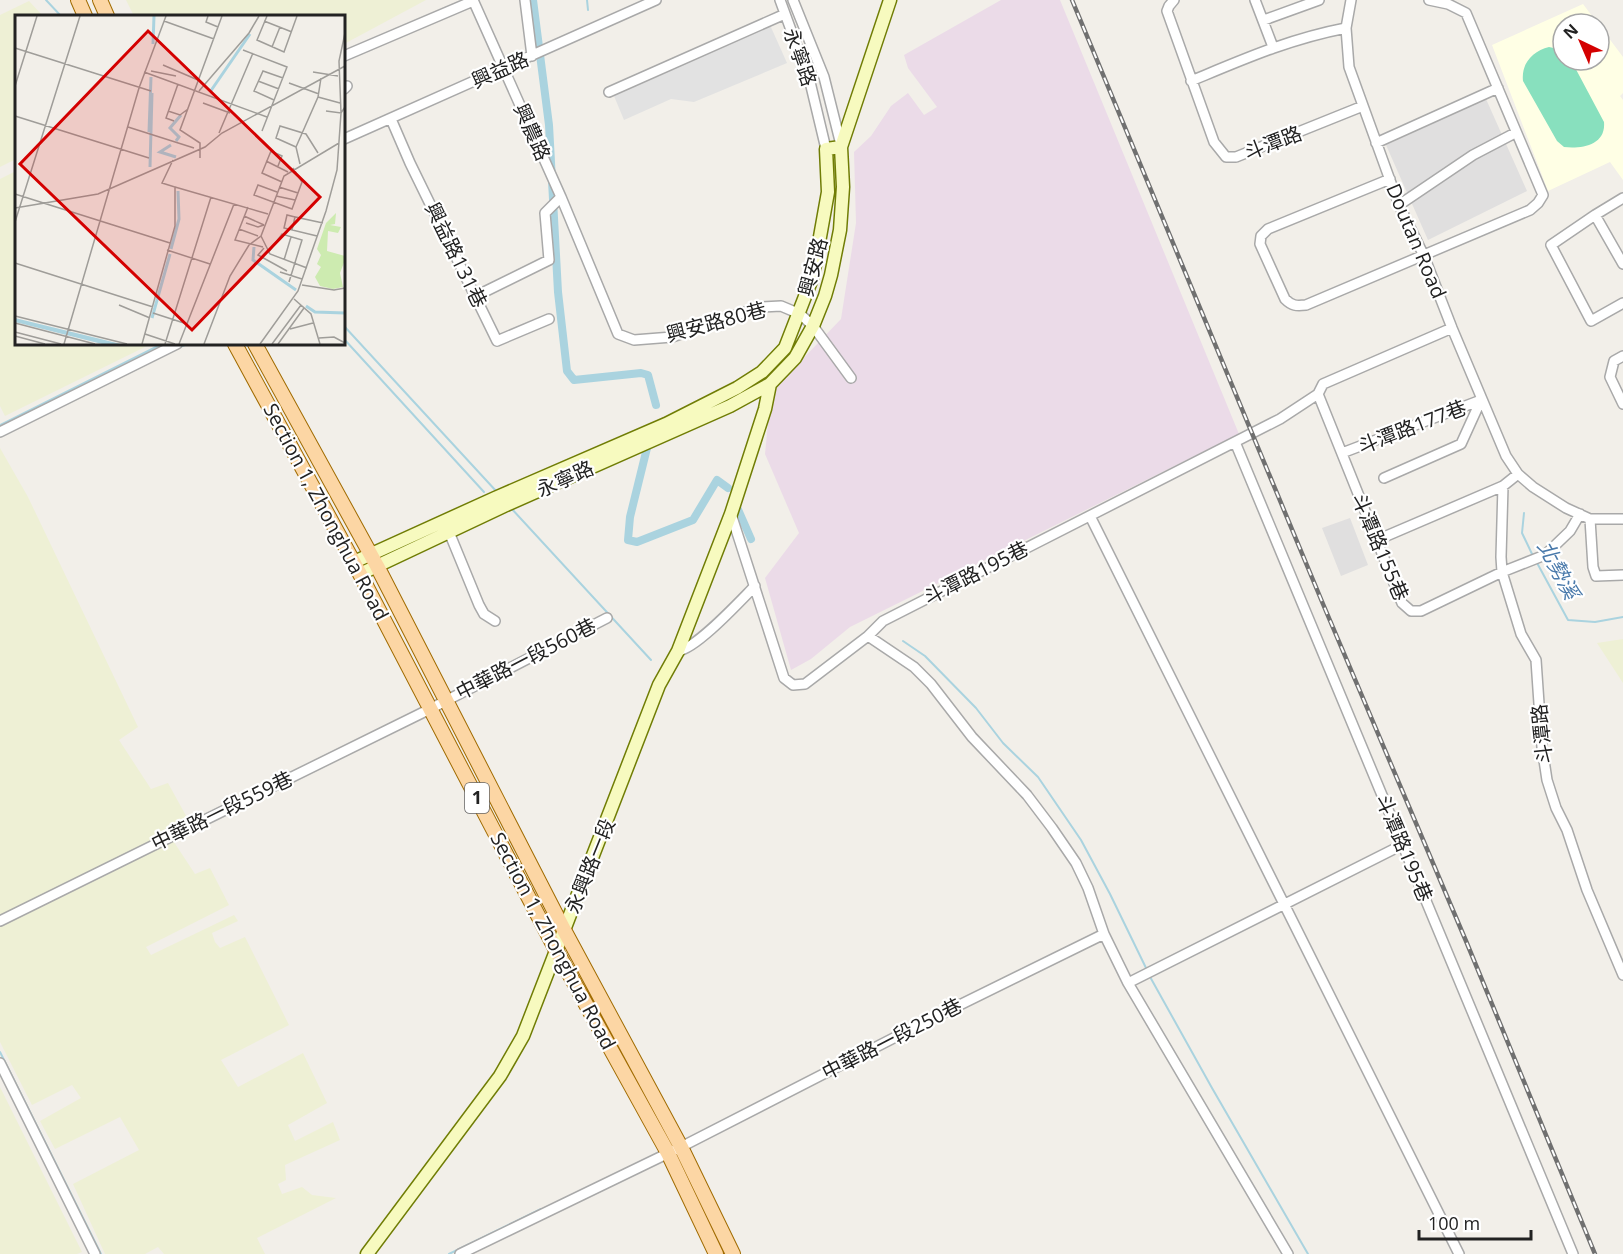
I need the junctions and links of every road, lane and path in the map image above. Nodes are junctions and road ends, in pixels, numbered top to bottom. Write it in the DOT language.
graph roads {
  1 [pos="78,0"];
  2 [pos="100,0"];
  3 [pos="473,0"];
  4 [pos="525,0"];
  5 [pos="656,0"];
  6 [pos="780,0"];
  7 [pos="793,0"];
  8 [pos="890,0"];
  9 [pos="1174,0"];
  10 [pos="1255,0"];
  11 [pos="1318,0"];
  12 [pos="1351,0"];
  13 [pos="1429,0"];
  14 [pos="785,14"];
  15 [pos="85,15"];
  16 [pos="107,15"];
  17 [pos="1264,20"];
  18 [pos="1346,28"];
  19 [pos="1273,47"];
  20 [pos="532,56"];
  21 [pos="345,57"];
  22 [pos="503,68"];
  23 [pos="1191,81"];
  24 [pos="1498,88"];
  25 [pos="609,92"];
  26 [pos="1363,106"];
  27 [pos="391,119"];
  28 [pos="1515,133"];
  29 [pos="345,139"];
  30 [pos="1376,143"];
  31 [pos="841,147"];
  32 [pos="826,149"];
  33 [pos="1390,179"];
  34 [pos="561,198"];
  35 [pos="1623,198"];
  36 [pos="1400,205"];
  37 [pos="1595,216"];
  38 [pos="1424,256"];
  39 [pos="1623,264"];
  40 [pos="476,296"];
  41 [pos="1623,303"];
  42 [pos="800,314"];
  43 [pos="549,319"];
  44 [pos="813,326"];
  45 [pos="1452,328"];
  46 [pos="175,345"];
  47 [pos="236,345"];
  48 [pos="256,345"];
  49 [pos="1623,356"];
  50 [pos="762,372"];
  51 [pos="851,378"];
  52 [pos="770,384"];
  53 [pos="1318,394"];
  54 [pos="1481,400"];
  55 [pos="1623,404"];
  56 [pos="0,432"];
  57 [pos="1236,442"];
  58 [pos="1342,453"];
  59 [pos="1518,474"];
  60 [pos="1384,478"];
  61 [pos="1503,486"];
  62 [pos="731,514"];
  63 [pos="1090,516"];
  64 [pos="1585,517"];
  65 [pos="1623,519"];
  66 [pos="449,532"];
  67 [pos="1377,540"];
  68 [pos="373,560"];
  69 [pos="357,568"];
  70 [pos="1502,572"];
  71 [pos="1623,575"];
  72 [pos="755,586"];
  73 [pos="607,618"];
  74 [pos="495,621"];
  75 [pos="868,636"];
  76 [pos="678,651"];
  77 [pos="445,701"];
  78 [pos="430,709"];
  79 [pos="1402,845"];
  80 [pos="1284,903"];
  81 [pos="0,921"];
  82 [pos="564,930"];
  83 [pos="1104,934"];
  84 [pos="556,950"];
  85 [pos="1623,975"];
  86 [pos="1128,983"];
  87 [pos="0,1063"];
  88 [pos="681,1147"];
  89 [pos="668,1153"];
  90 [pos="95,1254"];
  91 [pos="367,1254"];
  92 [pos="460,1254"];
  93 [pos="716,1254"];
  94 [pos="733,1254"];
  95 [pos="1288,1254"];
  96 [pos="1459,1254"];
  97 [pos="1572,1254"];
  1 -- 15 [label="main road"];
  2 -- 16 [label="main road"];
  3 -- 21 [label="street"];
  3 -- 22 [label="street, 興農路"];
  4 -- 20 [label="street"];
  5 -- 20 [label="street, 興益路"];
  6 -- 14 [label="street, 永寧路"];
  7 -- 31 [label="street, 永寧路"];
  8 -- 31 [label="street, 興安路"];
  9 -- 23 [label="street"];
  10 -- 17 [label="street"];
  11 -- 17 [label="street"];
  12 -- 18 [label="street, Doutan Road"];
  13 -- 24 [label="street"];
  14 -- 25 [label="street"];
  14 -- 32 [label="street, 永寧路"];
  17 -- 19 [label="street"];
  18 -- 19 [label="street"];
  18 -- 26 [label="street, Doutan Road"];
  19 -- 23 [label="street"];
  20 -- 22 [label="street, 興益路"];
  22 -- 27 [label="street, 興益路"];
  22 -- 34 [label="street, 興農路"];
  23 -- 26 [label="street, 斗潭路"];
  24 -- 28 [label="street"];
  24 -- 30 [label="street"];
  26 -- 30 [label="street, Doutan Road"];
  27 -- 29 [label="street, 興益路"];
  27 -- 40 [label="street, 興益路131巷"];
  28 -- 36 [label="street"];
  28 -- 38 [label="street"];
  30 -- 33 [label="street, Doutan Road"];
  31 -- 32 [label="street"];
  31 -- 44 [label="street, 興安路"];
  32 -- 42 [label="street, 興安路"];
  33 -- 36 [label="street, Doutan Road"];
  33 -- 38 [label="street"];
  34 -- 40 [label="street"];
  34 -- 42 [label="street, 興安路80巷"];
  35 -- 37 [label="street"];
  36 -- 38 [label="street, Doutan Road"];
  37 -- 39 [label="street"];
  37 -- 41 [label="street"];
  38 -- 45 [label="street, Doutan Road"];
  40 -- 43 [label="street, 興益路131巷"];
  42 -- 44 [label="street, 興安路80巷"];
  42 -- 50 [label="street, 興安路"];
  44 -- 51 [label="street, 興安路80巷"];
  44 -- 52 [label="street, 興安路"];
  45 -- 53 [label="street, 斗潭路195巷"];
  45 -- 54 [label="street, Doutan Road"];
  46 -- 56 [label="street"];
  47 -- 69 [label="main road, Section 1, Zhonghua Road / 1"];
  48 -- 68 [label="main road, Section 1, Zhonghua Road / 1"];
  49 -- 55 [label="street"];
  50 -- 52 [label="street"];
  50 -- 68 [label="street, 永寧路"];
  52 -- 62 [label="street"];
  52 -- 66 [label="street, 永寧路"];
  53 -- 57 [label="street, 斗潭路195巷"];
  53 -- 58 [label="street, 斗潭路155巷"];
  54 -- 58 [label="street, 斗潭路177巷"];
  54 -- 59 [label="street, Doutan Road"];
  54 -- 60 [label="street"];
  57 -- 63 [label="street, 斗潭路195巷"];
  57 -- 79 [label="street, 斗潭路195巷"];
  58 -- 67 [label="street, 斗潭路155巷"];
  59 -- 61 [label="street"];
  59 -- 64 [label="street"];
  61 -- 67 [label="street"];
  61 -- 70 [label="street, 斗潭路"];
  62 -- 72 [label="street, 斗潭路195巷"];
  62 -- 76 [label="street, 永興路一段"];
  63 -- 75 [label="street, 斗潭路195巷"];
  63 -- 80 [label="street"];
  64 -- 65 [label="street"];
  64 -- 70 [label="street"];
  64 -- 71 [label="street"];
  66 -- 68 [label="street, 永寧路"];
  66 -- 74 [label="street"];
  67 -- 70 [label="street, 斗潭路155巷"];
  68 -- 69 [label="street, 永寧路"];
  68 -- 77 [label="main road, Section 1, Zhonghua Road / 1"];
  69 -- 78 [label="main road, Section 1, Zhonghua Road / 1"];
  70 -- 85 [label="street, 斗潭路"];
  72 -- 75 [label="street, 斗潭路195巷"];
  72 -- 76 [label="street"];
  73 -- 77 [label="street, 中華路一段560巷"];
  75 -- 83 [label="street"];
  76 -- 82 [label="street, 永興路一段"];
  77 -- 78 [label="street, 中華路一段559巷"];
  77 -- 82 [label="main road, Section 1, Zhonghua Road / 1"];
  78 -- 81 [label="street, 中華路一段559巷"];
  78 -- 84 [label="main road, Section 1, Zhonghua Road / 1"];
  79 -- 80 [label="street"];
  79 -- 97 [label="street, 斗潭路195巷"];
  80 -- 86 [label="street"];
  80 -- 96 [label="street"];
  82 -- 84 [label="street, 永興路一段"];
  82 -- 88 [label="main road, Section 1, Zhonghua Road / 1"];
  83 -- 86 [label="street"];
  83 -- 88 [label="street, 中華路一段250巷"];
  84 -- 89 [label="main road, Section 1, Zhonghua Road / 1"];
  84 -- 91 [label="street, 永興路一段"];
  86 -- 95 [label="street"];
  87 -- 90 [label="street"];
  88 -- 89 [label="street, 中華路一段250巷"];
  88 -- 94 [label="main road, Section 1, Zhonghua Road / 1"];
  89 -- 92 [label="street, 中華路一段250巷"];
  89 -- 93 [label="main road, Section 1, Zhonghua Road / 1"];
}
